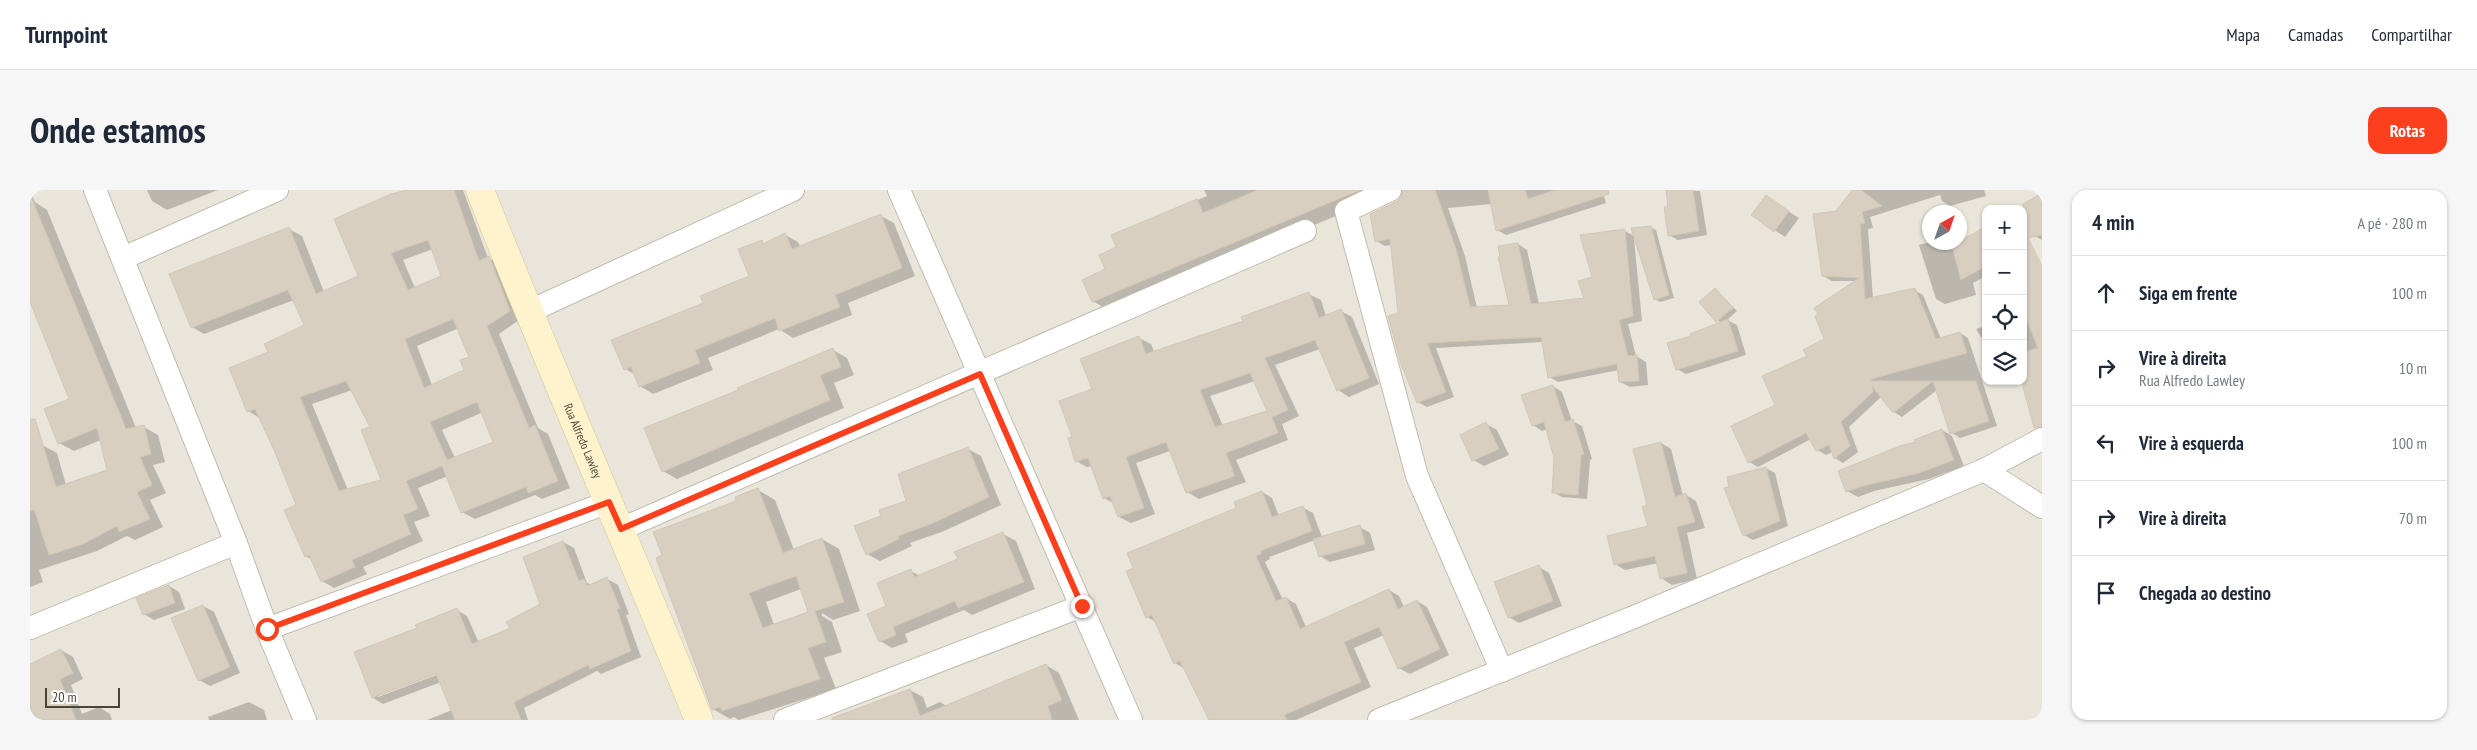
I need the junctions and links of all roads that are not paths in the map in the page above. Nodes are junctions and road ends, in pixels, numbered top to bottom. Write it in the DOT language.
graph roads {
  1 [pos="95,190"];
  2 [pos="277,190"];
  3 [pos="480,190"];
  4 [pos="792,190"];
  5 [pos="899,190"];
  6 [pos="1390,190"];
  7 [pos="1305,231"];
  8 [pos="124,258"];
  9 [pos="528,312"];
  10 [pos="980,374"];
  11 [pos="2042,439"];
  12 [pos="1984,470"];
  13 [pos="609,502"];
  14 [pos="2042,507"];
  15 [pos="621,529"];
  16 [pos="236,543"];
  17 [pos="1082,606"];
  18 [pos="30,628"];
  19 [pos="267,629"];
  20 [pos="1502,670"];
  21 [pos="305,720"];
  22 [pos="699,720"];
  23 [pos="784,720"];
  24 [pos="1131,720"];
  25 [pos="1379,720"];
  1 -- 8 [label="street"];
  2 -- 8 [label="street"];
  3 -- 9 [label="main road, Rua Alfredo Lawley"];
  4 -- 9 [label="street"];
  5 -- 10 [label="street"];
  6 -- 20 [label="street"];
  7 -- 10 [label="street"];
  8 -- 16 [label="street"];
  9 -- 13 [label="main road, Rua Alfredo Lawley"];
  10 -- 15 [label="street"];
  10 -- 17 [label="street"];
  11 -- 12 [label="street"];
  12 -- 14 [label="street"];
  12 -- 20 [label="street"];
  13 -- 15 [label="main road, Rua Alfredo Lawley"];
  13 -- 19 [label="street"];
  15 -- 22 [label="main road, Rua Alfredo Lawley"];
  16 -- 18 [label="street"];
  16 -- 19 [label="street"];
  17 -- 23 [label="street"];
  17 -- 24 [label="street"];
  19 -- 21 [label="street"];
  20 -- 25 [label="street"];
}
